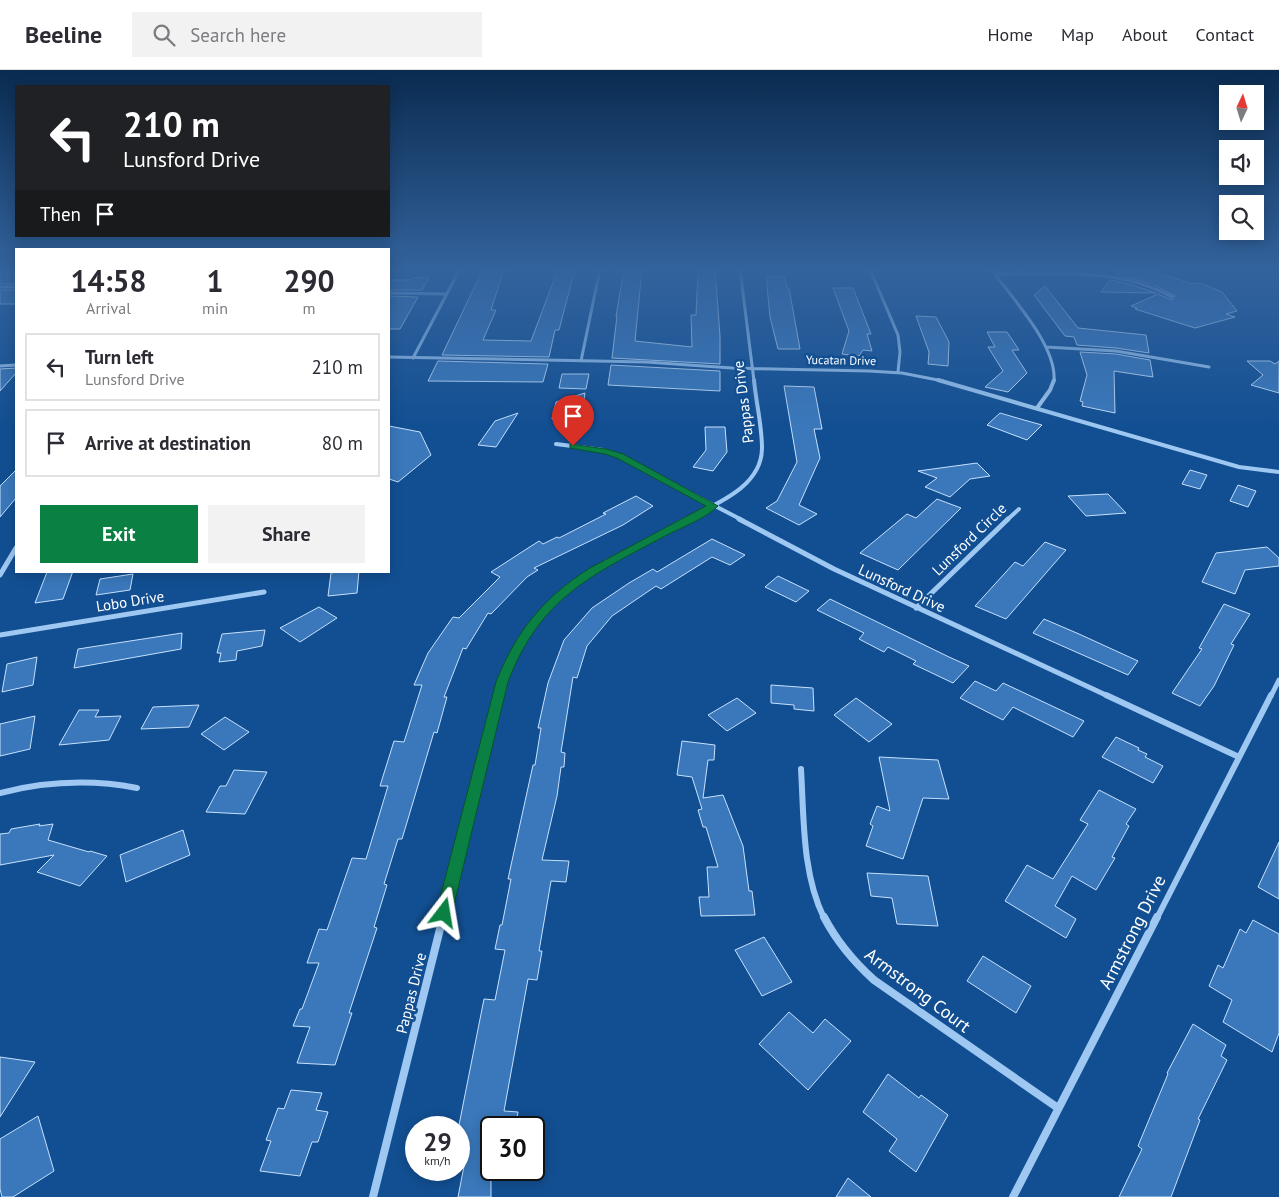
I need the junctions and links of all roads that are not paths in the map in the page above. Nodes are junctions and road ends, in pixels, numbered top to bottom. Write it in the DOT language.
graph roads {
  1 [pos="432,322"];
  2 [pos="589,322"];
  3 [pos="746,322"];
  4 [pos="891,322"];
  5 [pos="1028,322"];
  6 [pos="1046,347"];
  7 [pos="390,357"];
  8 [pos="413,358"];
  9 [pos="581,361"];
  10 [pos="0,366"];
  11 [pos="15,366"];
  12 [pos="1209,367"];
  13 [pos="752,368"];
  14 [pos="898,372"];
  15 [pos="1037,408"];
  16 [pos="556,444"];
  17 [pos="1279,472"];
  18 [pos="713,506"];
  19 [pos="1019,509"];
  20 [pos="15,550"];
  21 [pos="0,575"];
  22 [pos="264,592"];
  23 [pos="916,608"];
  24 [pos="0,636"];
  25 [pos="1279,680"];
  26 [pos="1239,757"];
  27 [pos="800,769"];
  28 [pos="137,788"];
  29 [pos="0,793"];
  30 [pos="1058,1108"];
  31 [pos="373,1197"];
  32 [pos="1013,1197"];
  1 -- 8 [label="street"];
  2 -- 9 [label="street"];
  3 -- 13 [label="street, Pappas Drive"];
  4 -- 14 [label="street"];
  5 -- 6 [label="street"];
  6 -- 12 [label="street"];
  6 -- 15 [label="street"];
  7 -- 8 [label="street, Yucatan Drive"];
  8 -- 9 [label="street, Yucatan Drive"];
  9 -- 13 [label="street, Yucatan Drive"];
  10 -- 11 [label="street"];
  13 -- 14 [label="street, Yucatan Drive"];
  13 -- 18 [label="street, Pappas Drive"];
  14 -- 15 [label="street, Yucatan Drive"];
  15 -- 17 [label="street, Yucatan Drive"];
  16 -- 18 [label="street, Lunsford Drive"];
  18 -- 23 [label="street, Lunsford Drive"];
  18 -- 31 [label="street, Pappas Drive"];
  19 -- 23 [label="street, Lunsford Circle"];
  20 -- 21 [label="street"];
  22 -- 24 [label="street, Lobo Drive"];
  23 -- 26 [label="street, Lunsford Drive"];
  25 -- 26 [label="street, Armstrong Drive"];
  26 -- 30 [label="street, Armstrong Drive"];
  27 -- 30 [label="street, Armstrong Court"];
  28 -- 29 [label="street"];
  30 -- 32 [label="street, Armstrong Drive"];
}
